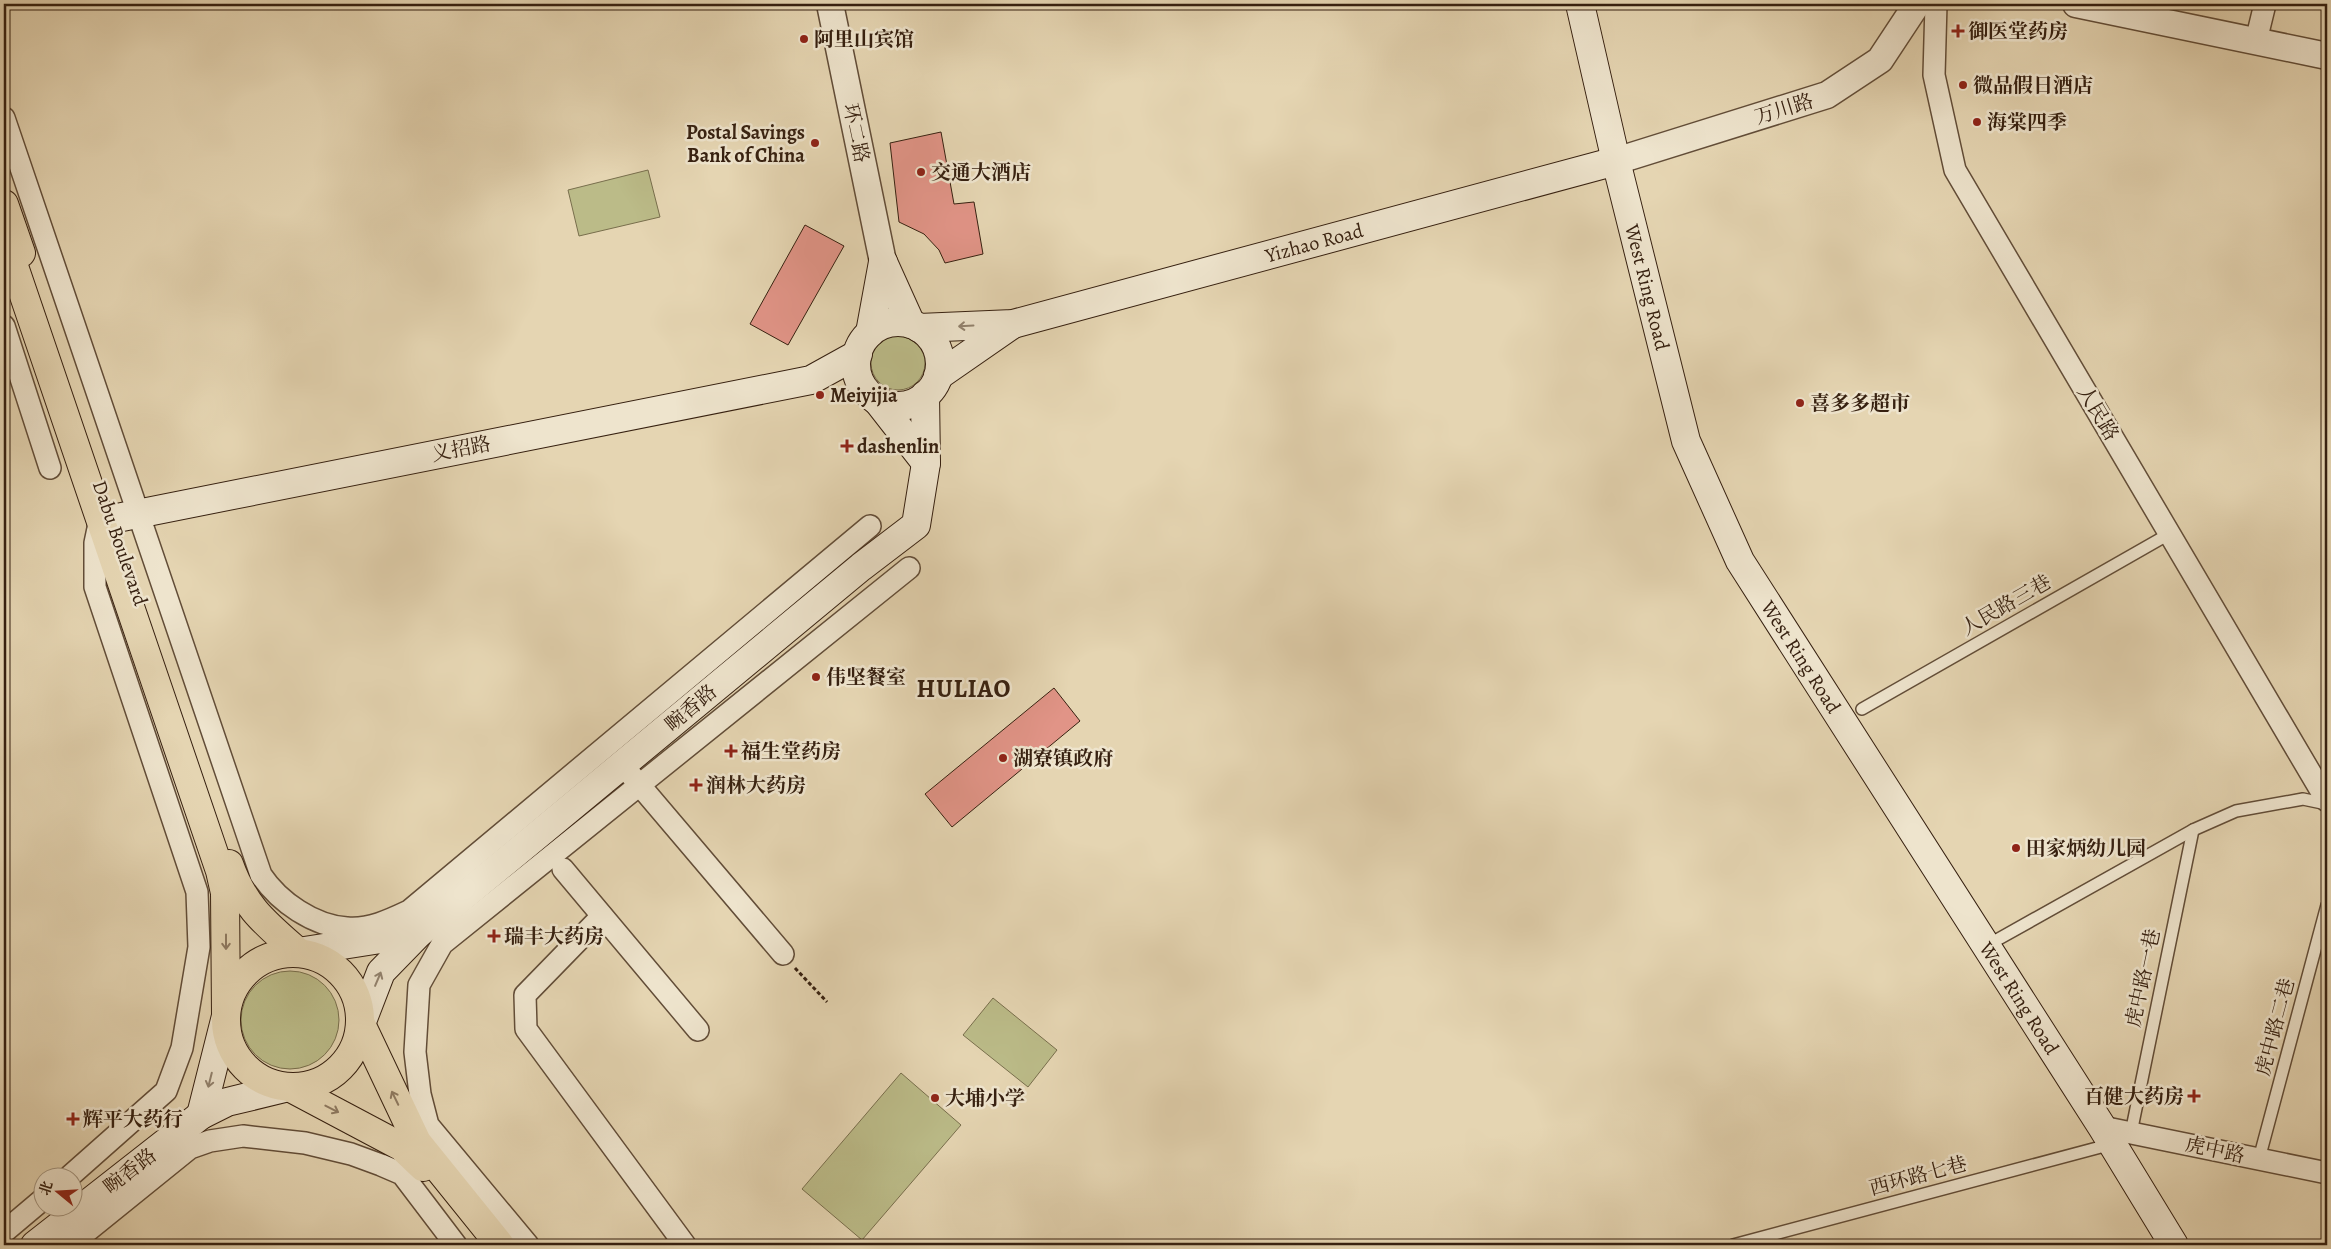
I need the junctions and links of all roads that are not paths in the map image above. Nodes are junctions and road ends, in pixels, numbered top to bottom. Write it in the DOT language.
graph roads {
  1 [pos="830,4"];
  2 [pos="1580,4"];
  3 [pos="1917,4"];
  4 [pos="1936,4"];
  5 [pos="2076,4"];
  6 [pos="2265,4"];
  7 [pos="2256,41"];
  8 [pos="2327,56"];
  9 [pos="4,118"];
  10 [pos="1616,161"];
  11 [pos="4,204"];
  12 [pos="4,237"];
  13 [pos="883,262"];
  14 [pos="1013,324"];
  15 [pos="4,326"];
  16 [pos="915,326"];
  17 [pos="864,343"];
  18 [pos="811,380"];
  19 [pos="932,386"];
  20 [pos="872,395"];
  21 [pos="926,463"];
  22 [pos="50,468"];
  23 [pos="138,513"];
  24 [pos="106,519"];
  25 [pos="870,526"];
  26 [pos="2169,534"];
  27 [pos="909,568"];
  28 [pos="1862,709"];
  29 [pos="631,775"];
  30 [pos="2327,803"];
  31 [pos="2193,830"];
  32 [pos="563,869"];
  33 [pos="230,888"];
  34 [pos="2327,905"];
  35 [pos="602,916"];
  36 [pos="419,934"];
  37 [pos="1986,946"];
  38 [pos="298,952"];
  39 [pos="782,954"];
  40 [pos="226,1016"];
  41 [pos="361,1024"];
  42 [pos="698,1030"];
  43 [pos="289,1087"];
  44 [pos="201,1115"];
  45 [pos="2115,1134"];
  46 [pos="410,1144"];
  47 [pos="2259,1159"];
  48 [pos="81,1166"];
  49 [pos="2327,1173"];
  50 [pos="32,1208"];
  51 [pos="4,1232"];
  52 [pos="36,1245"];
  53 [pos="70,1245"];
  54 [pos="456,1245"];
  55 [pos="488,1245"];
  56 [pos="500,1245"];
  57 [pos="528,1245"];
  58 [pos="685,1245"];
  59 [pos="1733,1245"];
  60 [pos="2174,1245"];
  1 -- 13 [label="street, 环二路"];
  2 -- 10 [label="main road, West Ring Road"];
  3 -- 10 [label="street, 万川路"];
  4 -- 26 [label="street, 人民路"];
  5 -- 7 [label="street"];
  6 -- 7 [label="street"];
  7 -- 8 [label="street"];
  9 -- 23 [label="street"];
  10 -- 14 [label="main road, Yizhao Road"];
  10 -- 37 [label="main road, West Ring Road"];
  11 -- 24 [label="main road, Dabu Boulevard"];
  12 -- 24 [label="main road, Dabu Boulevard"];
  13 -- 16 [label="main road"];
  13 -- 17 [label="main road"];
  14 -- 16 [label="main road, one-way"];
  14 -- 19 [label="main road"];
  15 -- 22 [label="street"];
  16 -- 17 [label="main road"];
  16 -- 19 [label="main road"];
  17 -- 18 [label="main road"];
  17 -- 20 [label="main road"];
  18 -- 20 [label="main road"];
  18 -- 23 [label="main road, 义招路"];
  19 -- 20 [label="main road"];
  19 -- 21 [label="main road, 畹香路"];
  20 -- 21 [label="main road"];
  21 -- 29 [label="main road, 畹香路"];
  23 -- 24 [label="main road, 义招路"];
  23 -- 25 [label="street"];
  24 -- 33 [label="main road, Dabu Boulevard"];
  24 -- 48 [label="street"];
  26 -- 28 [label="lane, 人民路三巷"];
  26 -- 30 [label="street, 人民路"];
  27 -- 29 [label="street"];
  29 -- 36 [label="main road, 畹香路"];
  29 -- 39 [label="street"];
  29 -- 57 [label="street"];
  30 -- 31 [label="lane"];
  31 -- 37 [label="lane"];
  31 -- 45 [label="lane, 虎中路一巷"];
  32 -- 35 [label="street"];
  33 -- 38 [label="main road"];
  33 -- 40 [label="main road, one-way"];
  34 -- 47 [label="lane, 虎中路二巷"];
  35 -- 42 [label="street"];
  35 -- 58 [label="street"];
  36 -- 38 [label="main road"];
  41 -- 36 [label="main road, 畹香路, one-way"];
  37 -- 45 [label="main road, West Ring Road"];
  38 -- 40 [label="main road"];
  38 -- 41 [label="main road"];
  40 -- 43 [label="main road"];
  40 -- 44 [label="main road, one-way"];
  41 -- 43 [label="main road"];
  46 -- 41 [label="main road, one-way"];
  43 -- 44 [label="main road, 畹香路"];
  43 -- 46 [label="main road, one-way"];
  44 -- 52 [label="main road, 畹香路"];
  45 -- 47 [label="street, 虎中路"];
  45 -- 59 [label="lane, 西环路七巷"];
  45 -- 60 [label="main road, West Ring Road"];
  46 -- 55 [label="main road"];
  46 -- 56 [label="main road"];
  47 -- 49 [label="street, 虎中路"];
  50 -- 51 [label="street"];
  53 -- 54 [label="street"];
}
